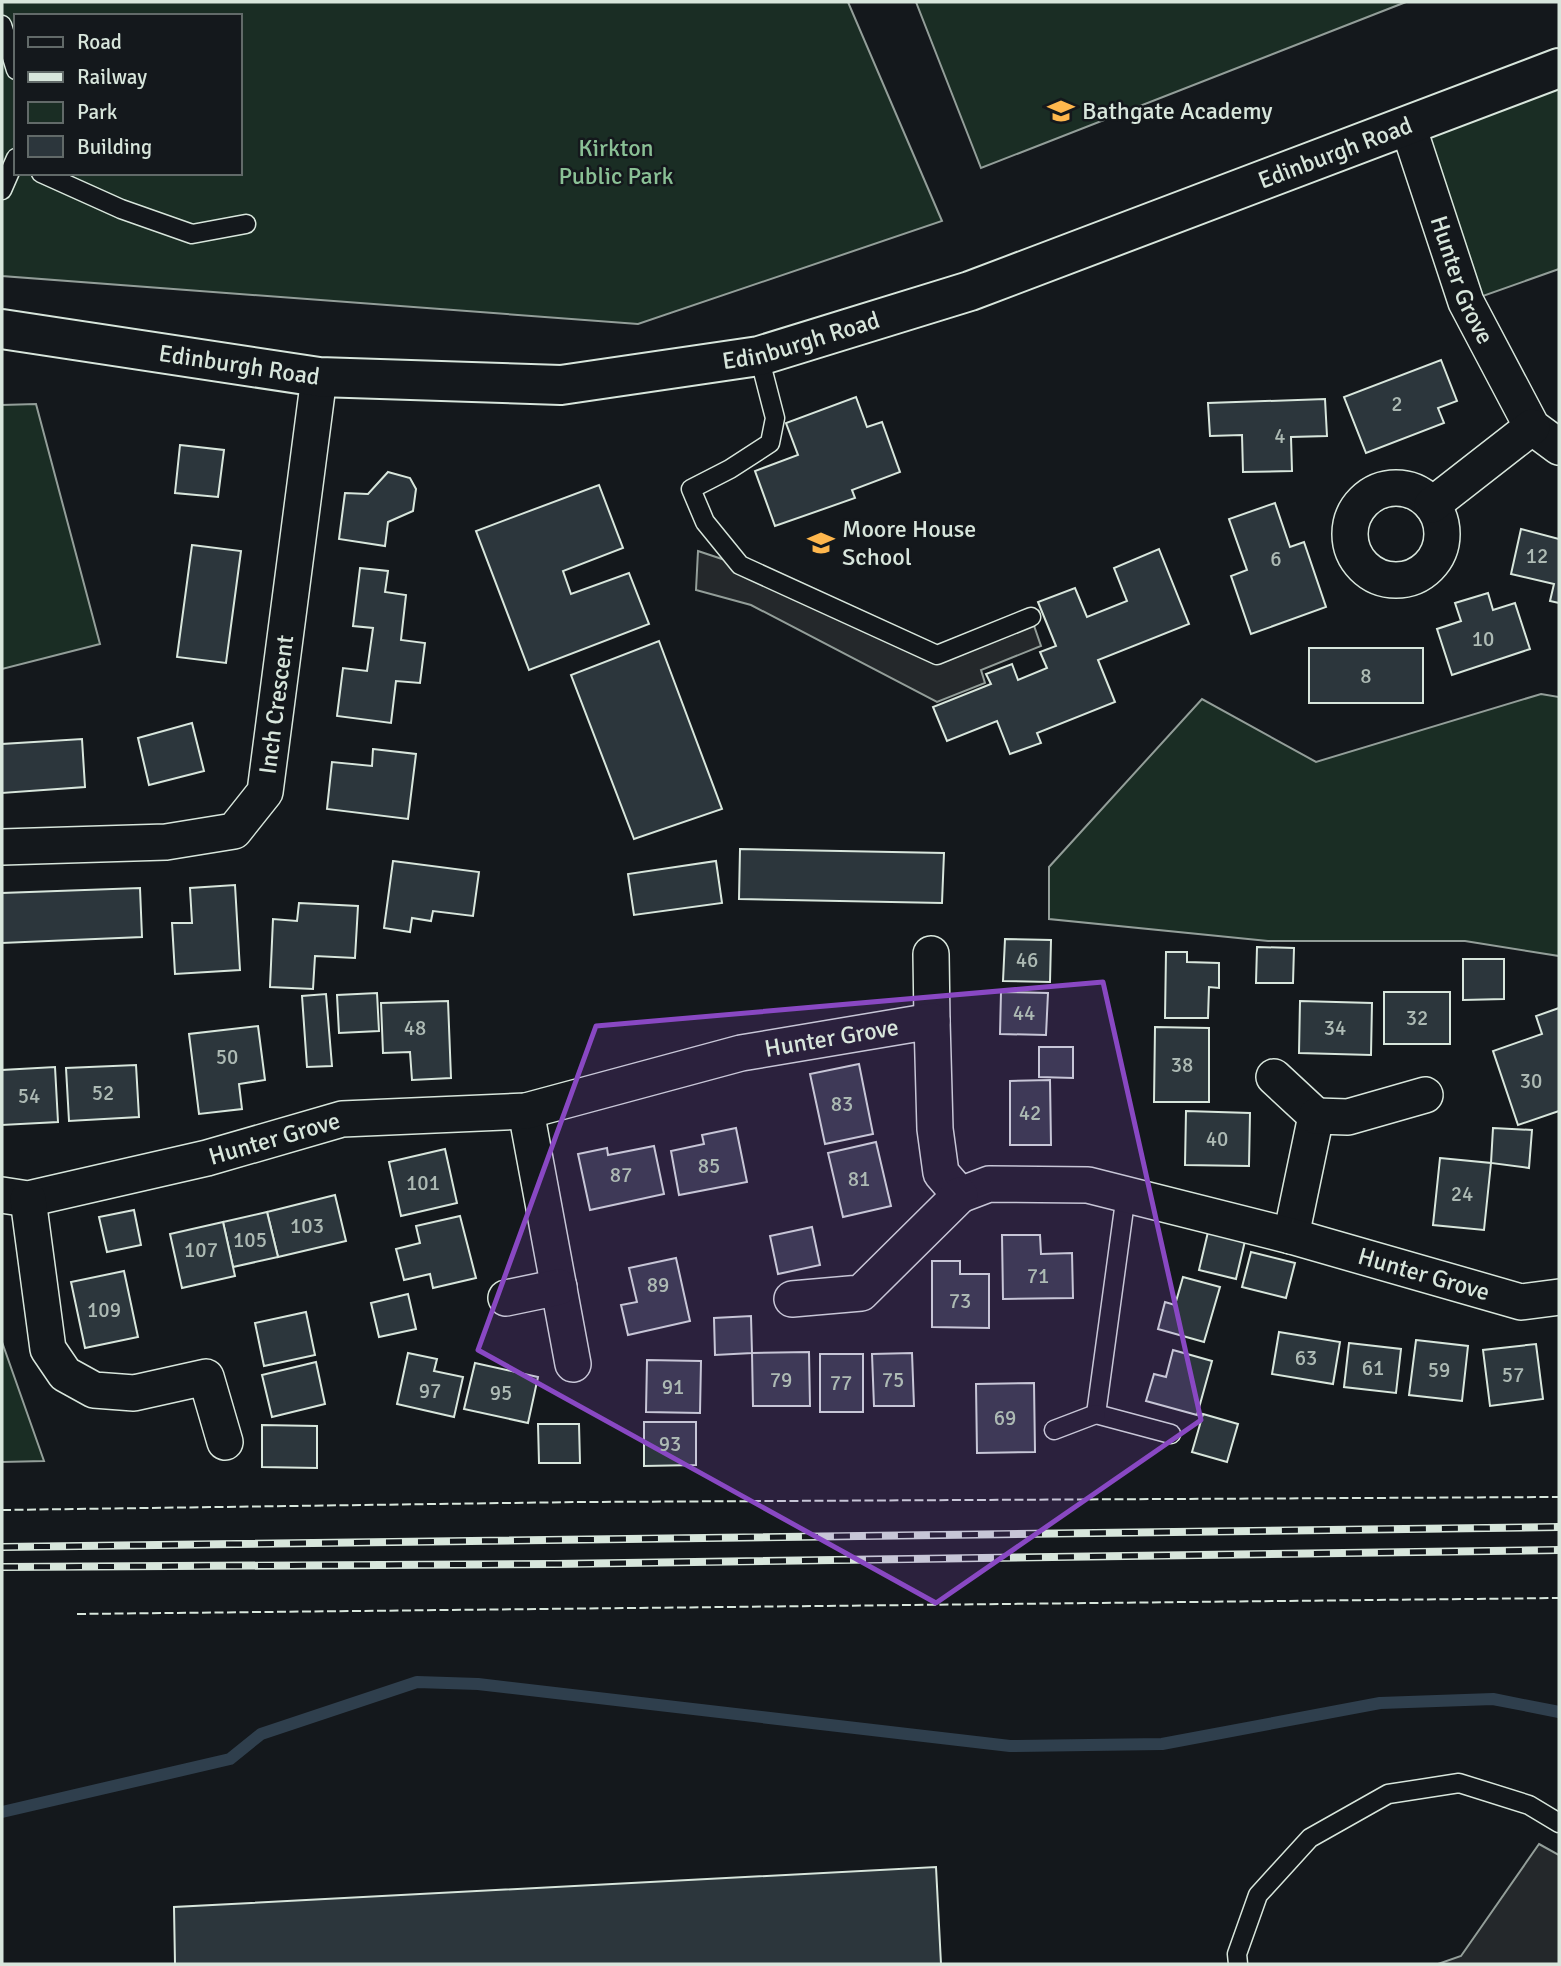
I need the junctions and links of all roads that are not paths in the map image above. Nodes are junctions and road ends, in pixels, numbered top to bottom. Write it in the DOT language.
graph roads {
  1 [pos="2,25"];
  2 [pos="14,64"];
  3 [pos="1559,68"];
  4 [pos="1408,127"];
  5 [pos="14,163"];
  6 [pos="45,175"];
  7 [pos="2,190"];
  8 [pos="246,224"];
  9 [pos="2,329"];
  10 [pos="759,356"];
  11 [pos="318,377"];
  12 [pos="1546,437"];
  13 [pos="1432,505"];
  14 [pos="1031,617"];
  15 [pos="2,847"];
  16 [pos="931,954"];
  17 [pos="932,1021"];
  18 [pos="1273,1077"];
  19 [pos="1425,1095"];
  20 [pos="526,1111"];
  21 [pos="1316,1116"];
  22 [pos="1126,1194"];
  23 [pos="960,1195"];
  24 [pos="15,1197"];
  25 [pos="1291,1236"];
  26 [pos="559,1287"];
  27 [pos="1559,1297"];
  28 [pos="506,1298"];
  29 [pos="792,1299"];
  30 [pos="573,1364"];
  31 [pos="1096,1414"];
  32 [pos="1054,1430"];
  33 [pos="1171,1434"];
  34 [pos="225,1442"];
  35 [pos="1559,1823"];
  36 [pos="1238,1964"];
  1 -- 2 [label="lane"];
  3 -- 4 [label="main road, Edinburgh Road"];
  4 -- 10 [label="main road, Edinburgh Road"];
  4 -- 12 [label="street, Hunter Grove"];
  5 -- 7 [label="lane"];
  6 -- 8 [label="lane"];
  9 -- 11 [label="main road, Edinburgh Road"];
  10 -- 11 [label="main road, Edinburgh Road"];
  10 -- 14 [label="lane"];
  11 -- 15 [label="street, Inch Crescent"];
  12 -- 13 [label="street, Hunter Grove"];
  16 -- 17 [label="street, Hunter Grove"];
  17 -- 20 [label="street, Hunter Grove"];
  17 -- 23 [label="street, Hunter Grove"];
  18 -- 21 [label="street"];
  19 -- 21 [label="street"];
  20 -- 24 [label="street, Hunter Grove"];
  20 -- 26 [label="street"];
  21 -- 25 [label="street"];
  22 -- 23 [label="street, Hunter Grove"];
  22 -- 25 [label="street, Hunter Grove"];
  22 -- 31 [label="lane"];
  23 -- 29 [label="street, Hunter Grove"];
  24 -- 34 [label="street, Hunter Grove"];
  25 -- 27 [label="street, Hunter Grove"];
  26 -- 28 [label="street"];
  26 -- 30 [label="street"];
  31 -- 32 [label="lane"];
  31 -- 33 [label="lane"];
  35 -- 36 [label="lane"];
}
